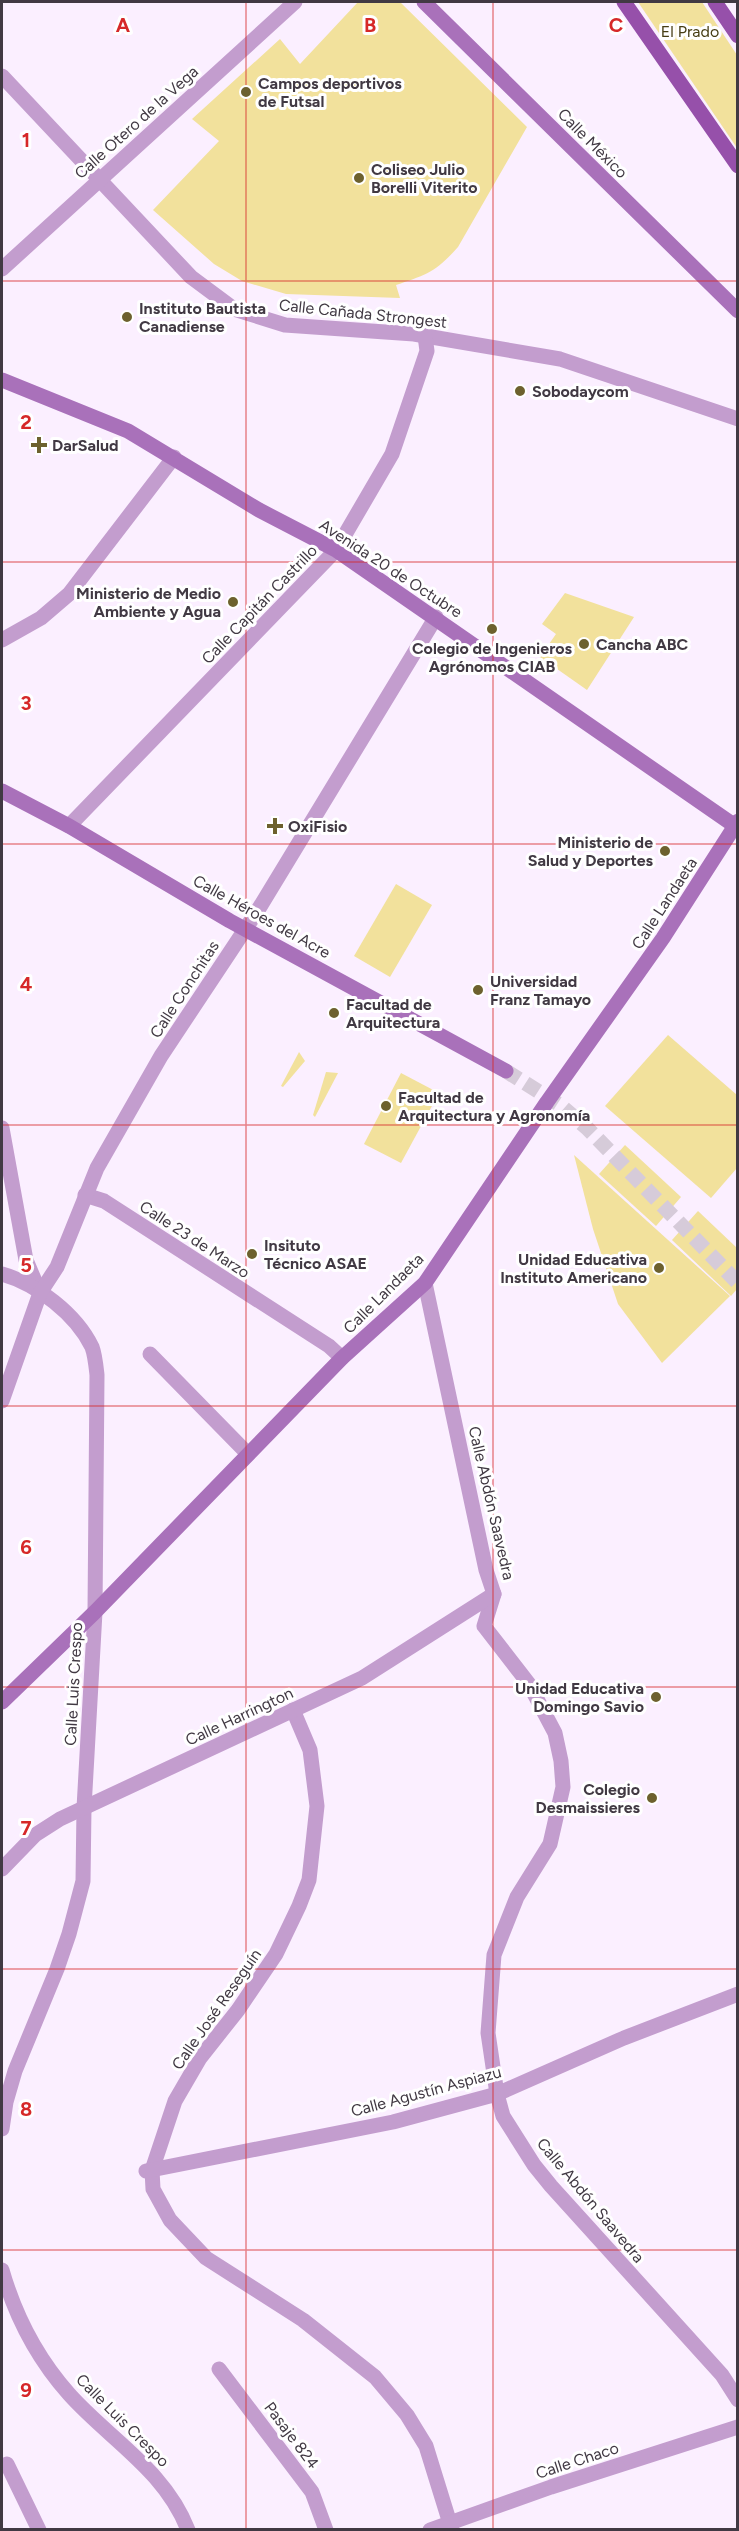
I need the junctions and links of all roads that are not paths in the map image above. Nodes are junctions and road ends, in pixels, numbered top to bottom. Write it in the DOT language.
graph roads {
  1 [pos="295,2"];
  2 [pos="424,2"];
  3 [pos="624,2"];
  4 [pos="720,3"];
  5 [pos="738,36"];
  6 [pos="2,76"];
  7 [pos="738,166"];
  8 [pos="99,180"];
  9 [pos="2,269"];
  10 [pos="738,311"];
  11 [pos="425,336"];
  12 [pos="2,380"];
  13 [pos="738,418"];
  14 [pos="174,457"];
  15 [pos="336,550"];
  16 [pos="436,617"];
  17 [pos="2,640"];
  18 [pos="2,791"];
  19 [pos="737,825"];
  20 [pos="69,826"];
  21 [pos="245,928"];
  22 [pos="506,1071"];
  23 [pos="2,1128"];
  24 [pos="85,1195"];
  25 [pos="2,1274"];
  26 [pos="425,1283"];
  27 [pos="40,1293"];
  28 [pos="150,1354"];
  29 [pos="342,1358"];
  30 [pos="2,1401"];
  31 [pos="248,1454"];
  32 [pos="494,1594"];
  33 [pos="95,1612"];
  34 [pos="2,1701"];
  35 [pos="293,1710"];
  36 [pos="84,1808"];
  37 [pos="2,1869"];
  38 [pos="738,1994"];
  39 [pos="496,2094"];
  40 [pos="2,2129"];
  41 [pos="149,2170"];
  42 [pos="2,2270"];
  43 [pos="219,2368"];
  44 [pos="738,2400"];
  45 [pos="738,2427"];
  46 [pos="7,2464"];
  47 [pos="451,2526"];
  48 [pos="39,2529"];
  49 [pos="188,2529"];
  50 [pos="326,2529"];
  51 [pos="430,2529"];
  1 -- 8 [label="street, Calle Otero de la Vega"];
  2 -- 10 [label="main road, Calle México"];
  3 -- 7 [label="main road"];
  4 -- 5 [label="main road"];
  6 -- 8 [label="street, Calle Cañada Strongest"];
  8 -- 9 [label="street, Calle Otero de la Vega"];
  8 -- 11 [label="street, Calle Cañada Strongest"];
  11 -- 13 [label="street, Calle Cañada Strongest"];
  11 -- 15 [label="street, Calle Capitán Castrillo"];
  12 -- 14 [label="main road, Avenida 20 de Octubre"];
  14 -- 15 [label="main road, Avenida 20 de Octubre"];
  14 -- 17 [label="street"];
  15 -- 16 [label="main road, Avenida 20 de Octubre"];
  15 -- 20 [label="street, Calle Capitán Castrillo"];
  16 -- 19 [label="main road, Avenida 20 de Octubre"];
  16 -- 21 [label="street, Calle Conchitas"];
  18 -- 20 [label="main road, Calle Héroes del Acre"];
  19 -- 26 [label="main road, Calle Landaeta"];
  20 -- 21 [label="main road, Calle Héroes del Acre"];
  21 -- 22 [label="main road, Calle Héroes del Acre"];
  21 -- 24 [label="street, Calle Conchitas"];
  23 -- 27 [label="street"];
  24 -- 27 [label="street, Calle Conchitas"];
  24 -- 29 [label="street, Calle 23 de Marzo"];
  25 -- 27 [label="street, Calle Luis Crespo"];
  26 -- 29 [label="main road, Calle Landaeta"];
  26 -- 32 [label="street, Calle Abdón Saavedra"];
  27 -- 30 [label="street, Calle Conchitas"];
  27 -- 33 [label="street, Calle Luis Crespo"];
  28 -- 31 [label="street"];
  29 -- 31 [label="main road, Calle Landaeta"];
  31 -- 33 [label="main road, Calle Landaeta"];
  32 -- 35 [label="street, Calle Harrington"];
  32 -- 39 [label="street, Calle Abdón Saavedra"];
  33 -- 34 [label="main road, Calle Landaeta"];
  33 -- 36 [label="street, Calle Luis Crespo"];
  35 -- 36 [label="street, Calle Harrington"];
  35 -- 41 [label="street, Calle José Reseguín"];
  36 -- 37 [label="street, Calle Harrington"];
  36 -- 40 [label="street, Calle Luis Crespo"];
  38 -- 39 [label="street, Calle Agustín Aspiazu"];
  39 -- 41 [label="street, Calle Agustín Aspiazu"];
  39 -- 44 [label="street, Calle Abdón Saavedra"];
  41 -- 47 [label="street"];
  42 -- 49 [label="street, Calle Luis Crespo"];
  43 -- 50 [label="street, Pasaje 824"];
  45 -- 47 [label="street, Calle Chaco"];
  46 -- 48 [label="street"];
  47 -- 51 [label="street, Calle Chaco"];
}
